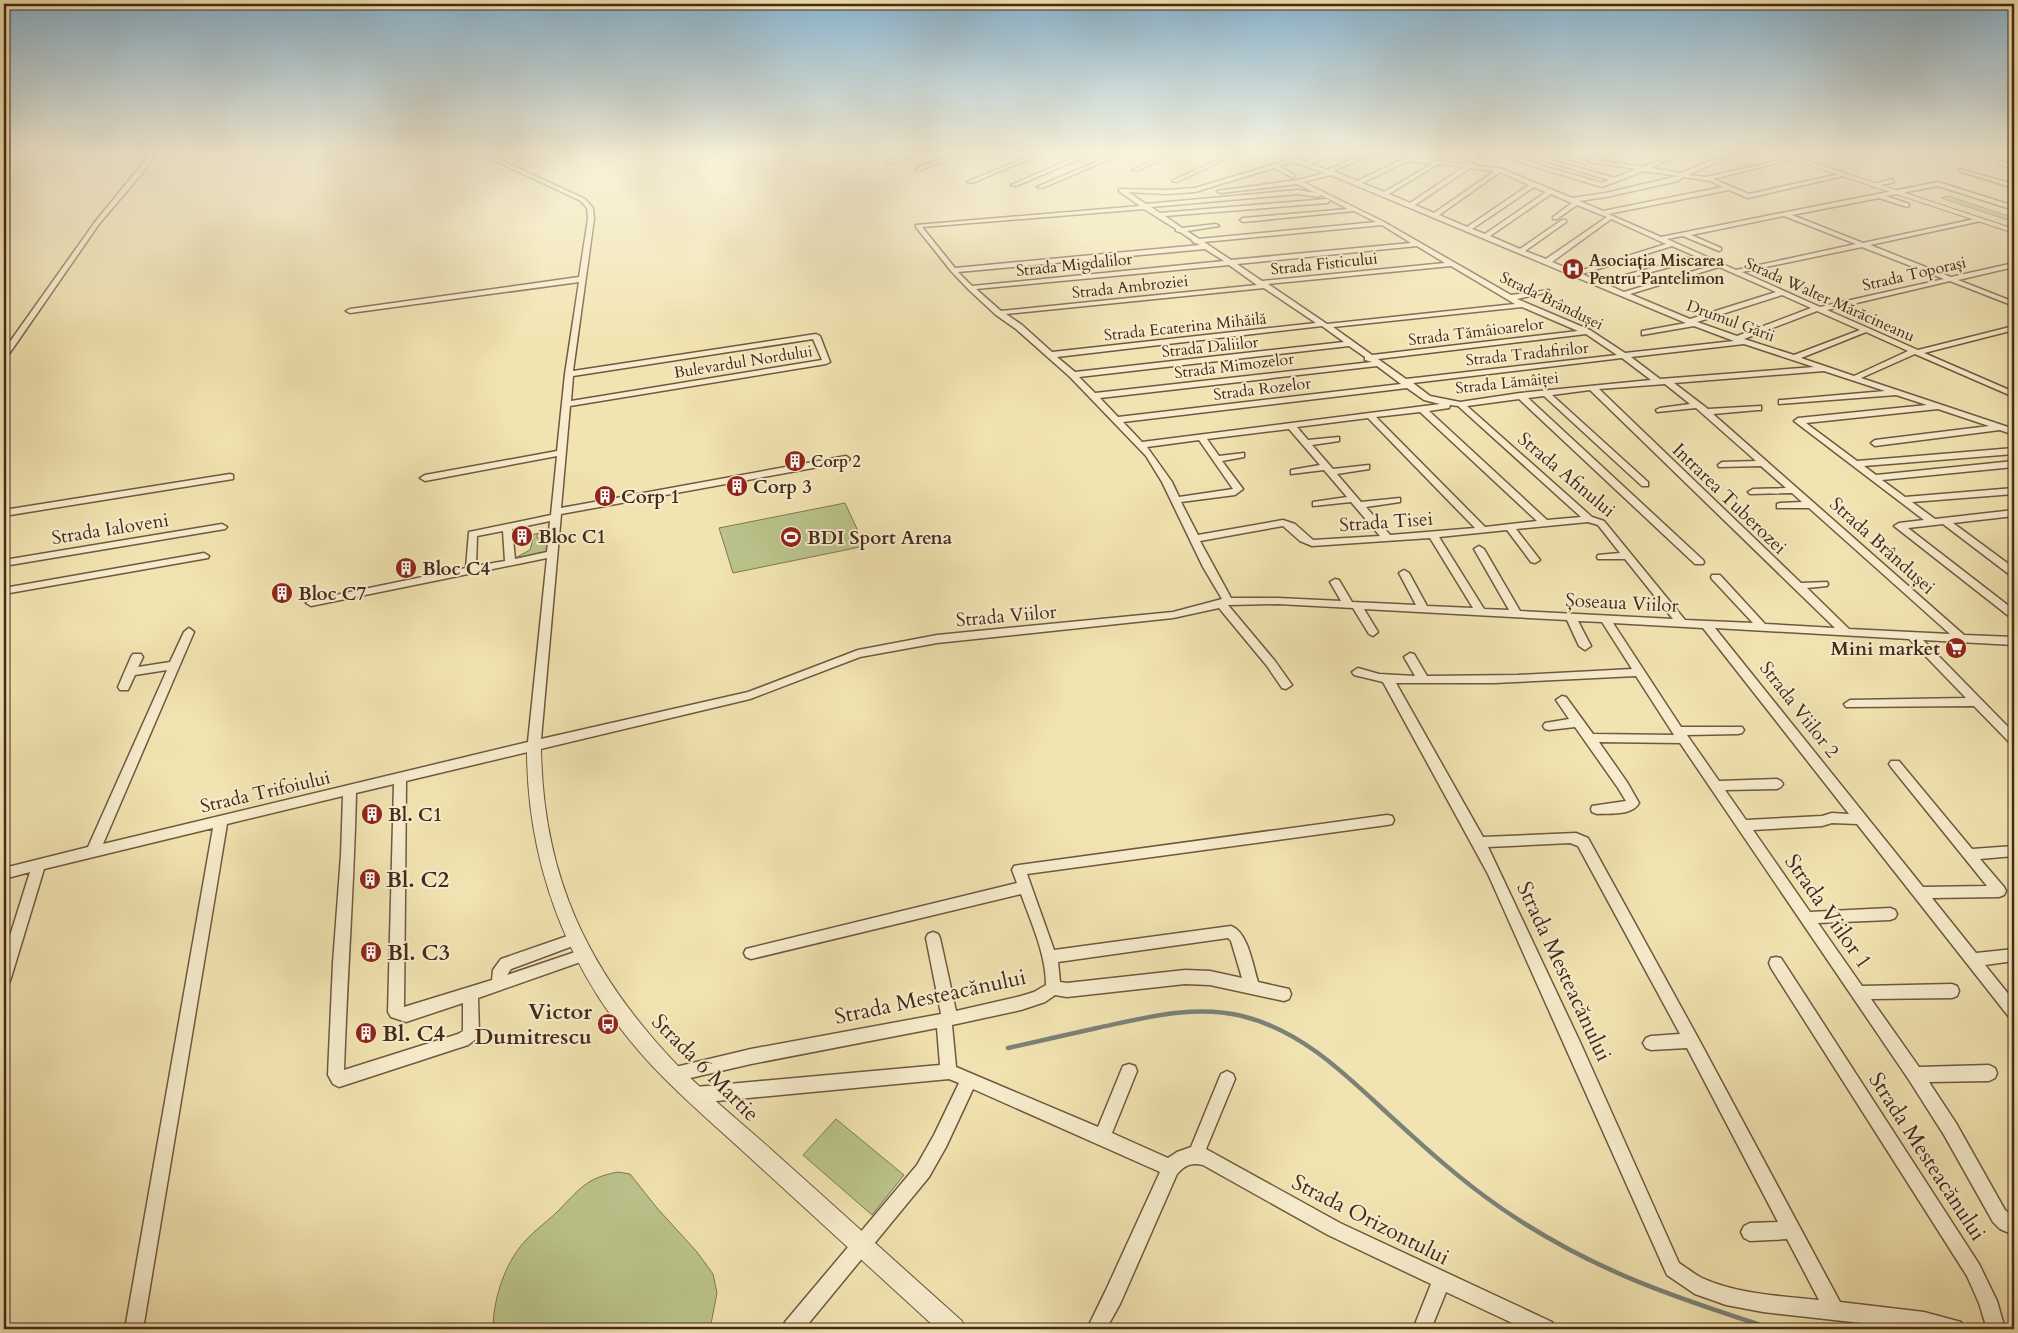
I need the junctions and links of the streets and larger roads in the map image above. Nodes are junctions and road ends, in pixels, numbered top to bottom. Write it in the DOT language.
graph roads {
  1 [pos="103,215"];
  2 [pos="590,215"];
  3 [pos="1040,215"];
  4 [pos="1157,215"];
  5 [pos="1296,215"];
  6 [pos="1365,215"];
  7 [pos="1434,215"];
  8 [pos="1488,215"];
  9 [pos="1516,215"];
  10 [pos="1558,215"];
  11 [pos="1607,215"];
  12 [pos="1778,215"];
  13 [pos="1787,215"];
  14 [pos="1965,215"];
  15 [pos="1611,217"];
  16 [pos="1555,218"];
  17 [pos="1243,220"];
  18 [pos="1979,220"];
  19 [pos="1564,221"];
  20 [pos="1382,223"];
  21 [pos="1216,226"];
  22 [pos="1350,226"];
  23 [pos="1468,229"];
  24 [pos="1178,230"];
  25 [pos="1359,232"];
  26 [pos="2014,232"];
  27 [pos="1684,234"];
  28 [pos="1486,236"];
  29 [pos="1660,238"];
  30 [pos="1195,241"];
  31 [pos="1377,241"];
  32 [pos="1353,243"];
  33 [pos="1418,244"];
  34 [pos="1672,244"];
  35 [pos="1862,245"];
  36 [pos="1134,246"];
  37 [pos="1204,246"];
  38 [pos="1318,247"];
  39 [pos="1385,248"];
  40 [pos="1101,249"];
  41 [pos="1294,249"];
  42 [pos="1719,249"];
  43 [pos="1361,250"];
  44 [pos="1521,250"];
  45 [pos="1068,252"];
  46 [pos="1139,252"];
  47 [pos="1326,253"];
  48 [pos="1034,256"];
  49 [pos="1106,256"];
  50 [pos="1302,256"];
  51 [pos="1700,256"];
  52 [pos="1073,259"];
  53 [pos="1039,262"];
  54 [pos="1547,262"];
  55 [pos="1228,263"];
  56 [pos="1450,264"];
  57 [pos="2014,265"];
  58 [pos="1720,266"];
  59 [pos="953,270"];
  60 [pos="1735,272"];
  61 [pos="1575,274"];
  62 [pos="583,279"];
  63 [pos="1950,279"];
  64 [pos="1600,284"];
  65 [pos="1262,285"];
  66 [pos="970,288"];
  67 [pos="1546,291"];
  68 [pos="1781,292"];
  69 [pos="1623,294"];
  70 [pos="1509,298"];
  71 [pos="1482,299"];
  72 [pos="1453,303"];
  73 [pos="2014,304"];
  74 [pos="1522,305"];
  75 [pos="1424,306"];
  76 [pos="1494,308"];
  77 [pos="1818,309"];
  78 [pos="1394,310"];
  79 [pos="350,311"];
  80 [pos="1466,311"];
  81 [pos="999,313"];
  82 [pos="1364,313"];
  83 [pos="1437,314"];
  84 [pos="1334,317"];
  85 [pos="1407,317"];
  86 [pos="1480,320"];
  87 [pos="1376,321"];
  88 [pos="1451,323"];
  89 [pos="1692,323"];
  90 [pos="1345,324"];
  91 [pos="1324,325"];
  92 [pos="1421,326"];
  93 [pos="2014,328"];
  94 [pos="1390,330"];
  95 [pos="1866,330"];
  96 [pos="1357,332"];
  97 [pos="1587,332"];
  98 [pos="1645,332"];
  99 [pos="1739,340"];
  100 [pos="1350,344"];
  101 [pos="1916,352"];
  102 [pos="4,355"];
  103 [pos="1050,355"];
  104 [pos="1624,356"];
  105 [pos="1368,358"];
  106 [pos="1794,358"];
  107 [pos="1377,364"];
  108 [pos="1826,369"];
  109 [pos="569,374"];
  110 [pos="1073,376"];
  111 [pos="1855,378"];
  112 [pos="1662,381"];
  113 [pos="1407,384"];
  114 [pos="1592,387"];
  115 [pos="1546,393"];
  116 [pos="1899,393"];
  117 [pos="2014,395"];
  118 [pos="1094,396"];
  119 [pos="1520,396"];
  120 [pos="1427,398"];
  121 [pos="1782,402"];
  122 [pos="566,404"];
  123 [pos="1460,404"];
  124 [pos="1698,405"];
  125 [pos="1940,406"];
  126 [pos="1758,408"];
  127 [pos="1423,410"];
  128 [pos="1660,410"];
  129 [pos="1706,412"];
  130 [pos="1370,416"];
  131 [pos="1117,420"];
  132 [pos="1291,426"];
  133 [pos="2002,428"];
  134 [pos="2014,432"];
  135 [pos="1201,437"];
  136 [pos="1336,439"];
  137 [pos="1306,443"];
  138 [pos="1875,443"];
  139 [pos="1140,445"];
  140 [pos="2014,451"];
  141 [pos="561,453"];
  142 [pos="1241,455"];
  143 [pos="846,459"];
  144 [pos="1217,459"];
  145 [pos="1764,462"];
  146 [pos="1722,464"];
  147 [pos="1857,464"];
  148 [pos="2014,464"];
  149 [pos="1366,467"];
  150 [pos="1330,470"];
  151 [pos="1294,472"];
  152 [pos="230,477"];
  153 [pos="425,478"];
  154 [pos="1875,478"];
  155 [pos="1645,484"];
  156 [pos="1795,490"];
  157 [pos="2014,491"];
  158 [pos="1753,492"];
  159 [pos="1175,500"];
  160 [pos="1397,500"];
  161 [pos="1905,500"];
  162 [pos="1357,502"];
  163 [pos="1316,504"];
  164 [pos="1812,505"];
  165 [pos="1780,506"];
  166 [pos="4,513"];
  167 [pos="2014,513"];
  168 [pos="557,515"];
  169 [pos="1589,519"];
  170 [pos="1945,521"];
  171 [pos="1934,522"];
  172 [pos="1544,524"];
  173 [pos="507,526"];
  174 [pos="222,527"];
  175 [pos="1510,528"];
  176 [pos="1484,531"];
  177 [pos="1433,535"];
  178 [pos="1387,538"];
  179 [pos="1194,539"];
  180 [pos="527,549"];
  181 [pos="1479,549"];
  182 [pos="552,554"];
  183 [pos="204,556"];
  184 [pos="1628,556"];
  185 [pos="1602,557"];
  186 [pos="1535,560"];
  187 [pos="1699,562"];
  188 [pos="4,563"];
  189 [pos="471,569"];
  190 [pos="1404,573"];
  191 [pos="2014,573"];
  192 [pos="1716,577"];
  193 [pos="1335,582"];
  194 [pos="1822,584"];
  195 [pos="1798,586"];
  196 [pos="4,591"];
  197 [pos="1225,602"];
  198 [pos="311,603"];
  199 [pos="1353,605"];
  200 [pos="1423,609"];
  201 [pos="1481,612"];
  202 [pos="1517,614"];
  203 [pos="2014,615"];
  204 [pos="1570,617"];
  205 [pos="1604,619"];
  206 [pos="1682,623"];
  207 [pos="1707,624"];
  208 [pos="1762,628"];
  209 [pos="189,632"];
  210 [pos="1373,632"];
  211 [pos="1846,632"];
  212 [pos="1913,636"];
  213 [pos="1962,638"];
  214 [pos="2014,641"];
  215 [pos="1585,646"];
  216 [pos="137,657"];
  217 [pos="1410,657"];
  218 [pos="174,665"];
  219 [pos="131,672"];
  220 [pos="1358,672"];
  221 [pos="1639,672"];
  222 [pos="1387,678"];
  223 [pos="1423,680"];
  224 [pos="1286,685"];
  225 [pos="124,687"];
  226 [pos="1562,700"];
  227 [pos="1976,702"];
  228 [pos="1850,704"];
  229 [pos="1577,722"];
  230 [pos="1549,726"];
  231 [pos="1738,730"];
  232 [pos="1681,735"];
  233 [pos="1588,738"];
  234 [pos="2014,740"];
  235 [pos="534,745"];
  236 [pos="1895,764"];
  237 [pos="400,778"];
  238 [pos="1777,784"];
  239 [pos="1716,786"];
  240 [pos="350,790"];
  241 [pos="1598,809"];
  242 [pos="1861,819"];
  243 [pos="1386,820"];
  244 [pos="221,821"];
  245 [pos="1743,825"];
  246 [pos="1479,842"];
  247 [pos="93,851"];
  248 [pos="2014,851"];
  249 [pos="1970,854"];
  250 [pos="39,864"];
  251 [pos="4,873"];
  252 [pos="1025,887"];
  253 [pos="1919,893"];
  254 [pos="1890,914"];
  255 [pos="1806,918"];
  256 [pos="933,938"];
  257 [pos="580,947"];
  258 [pos="751,953"];
  259 [pos="2014,956"];
  260 [pos="1049,957"];
  261 [pos="1973,960"];
  262 [pos="1776,963"];
  263 [pos="4,978"];
  264 [pos="1252,986"];
  265 [pos="1053,988"];
  266 [pos="1952,991"];
  267 [pos="1858,993"];
  268 [pos="470,994"];
  269 [pos="1284,994"];
  270 [pos="2014,1012"];
  271 [pos="947,1020"];
  272 [pos="1692,1041"];
  273 [pos="1650,1044"];
  274 [pos="1129,1071"];
  275 [pos="949,1072"];
  276 [pos="1989,1073"];
  277 [pos="673,1074"];
  278 [pos="1915,1075"];
  279 [pos="969,1078"];
  280 [pos="1227,1079"];
  281 [pos="696,1095"];
  282 [pos="1102,1137"];
  283 [pos="1196,1154"];
  284 [pos="1174,1164"];
  285 [pos="2014,1226"];
  286 [pos="1791,1230"];
  287 [pos="1750,1232"];
  288 [pos="862,1246"];
  289 [pos="1441,1281"];
  290 [pos="1834,1310"];
  291 [pos="134,1329"];
  292 [pos="792,1329"];
  293 [pos="954,1329"];
  294 [pos="1096,1329"];
  295 [pos="1422,1329"];
  296 [pos="1545,1329"];
  297 [pos="1954,1329"];
  298 [pos="1996,1329"];
  1 -- 102 [label="street"];
  2 -- 62 [label="street"];
  3 -- 59 [label="street"];
  4 -- 24 [label="street, Strada Lămâiței"];
  5 -- 17 [label="street"];
  6 -- 20 [label="street, Strada Brândușei"];
  7 -- 23 [label="street, Drumul Gării"];
  8 -- 23 [label="street"];
  9 -- 28 [label="street"];
  10 -- 16 [label="street"];
  11 -- 15 [label="street, Strada Walter Mărăcineanu"];
  12 -- 27 [label="street"];
  13 -- 35 [label="street"];
  14 -- 18 [label="street"];
  15 -- 29 [label="street, Strada Walter Mărăcineanu"];
  15 -- 54 [label="street"];
  18 -- 26 [label="street"];
  18 -- 35 [label="street"];
  19 -- 44 [label="street"];
  20 -- 22 [label="street"];
  20 -- 33 [label="street, Strada Brândușei"];
  21 -- 24 [label="street"];
  22 -- 25 [label="street"];
  22 -- 30 [label="street"];
  23 -- 28 [label="street, Drumul Gării"];
  24 -- 30 [label="street, Strada Lămâiței"];
  27 -- 29 [label="street"];
  27 -- 42 [label="street"];
  28 -- 44 [label="street, Drumul Gării"];
  29 -- 34 [label="street, Strada Walter Mărăcineanu"];
  30 -- 37 [label="street, Strada Lămâiței"];
  31 -- 39 [label="street"];
  32 -- 43 [label="street"];
  33 -- 39 [label="street, Strada Migdalilor"];
  33 -- 56 [label="street, Strada Brândușei"];
  34 -- 51 [label="street, Strada Walter Mărăcineanu"];
  34 -- 61 [label="street"];
  35 -- 60 [label="street"];
  35 -- 63 [label="street"];
  36 -- 46 [label="street"];
  37 -- 46 [label="street"];
  37 -- 55 [label="street, Strada Lămâiței"];
  38 -- 47 [label="street"];
  39 -- 43 [label="street, Strada Migdalilor"];
  40 -- 49 [label="street"];
  41 -- 50 [label="street"];
  43 -- 47 [label="street, Strada Migdalilor"];
  44 -- 54 [label="street, Drumul Gării"];
  45 -- 52 [label="street"];
  46 -- 49 [label="street"];
  47 -- 50 [label="street, Strada Migdalilor"];
  48 -- 53 [label="street"];
  49 -- 52 [label="street"];
  50 -- 55 [label="street, Strada Migdalilor"];
  51 -- 58 [label="street, Strada Walter Mărăcineanu"];
  51 -- 64 [label="street"];
  52 -- 53 [label="street"];
  53 -- 59 [label="street"];
  54 -- 61 [label="street, Drumul Gării"];
  55 -- 65 [label="street, Strada Lămâiței"];
  55 -- 66 [label="street, Strada Migdalilor"];
  56 -- 65 [label="street, Strada Fisticului"];
  56 -- 70 [label="street, Strada Brândușei"];
  57 -- 63 [label="street, Strada Toporași"];
  58 -- 60 [label="street, Strada Walter Mărăcineanu"];
  58 -- 69 [label="street"];
  59 -- 66 [label="street"];
  60 -- 68 [label="street, Strada Walter Mărăcineanu"];
  61 -- 64 [label="street, Drumul Gării"];
  62 -- 79 [label="street"];
  62 -- 109 [label="street"];
  63 -- 73 [label="street"];
  63 -- 77 [label="street, Strada Toporași"];
  64 -- 69 [label="street, Drumul Gării"];
  65 -- 81 [label="street, Strada Ambroziei"];
  65 -- 91 [label="street, Strada Lămâiței"];
  66 -- 81 [label="street"];
  67 -- 70 [label="street"];
  68 -- 77 [label="street, Strada Walter Mărăcineanu"];
  68 -- 89 [label="street"];
  69 -- 89 [label="street, Drumul Gării"];
  70 -- 74 [label="street, Strada Brândușei"];
  71 -- 76 [label="street"];
  72 -- 80 [label="street"];
  74 -- 76 [label="street, Strada Ecaterina Mihăilă"];
  74 -- 97 [label="street, Strada Brândușei"];
  75 -- 83 [label="street"];
  76 -- 80 [label="street, Strada Ecaterina Mihăilă"];
  77 -- 95 [label="street, Strada Walter Mărăcineanu"];
  77 -- 99 [label="street, Strada Toporași"];
  78 -- 85 [label="street"];
  80 -- 83 [label="street, Strada Ecaterina Mihăilă"];
  80 -- 86 [label="street"];
  81 -- 103 [label="street"];
  82 -- 87 [label="street"];
  83 -- 85 [label="street, Strada Ecaterina Mihăilă"];
  83 -- 88 [label="street"];
  84 -- 90 [label="street"];
  85 -- 87 [label="street, Strada Ecaterina Mihăilă"];
  85 -- 92 [label="street"];
  87 -- 90 [label="street, Strada Ecaterina Mihăilă"];
  87 -- 94 [label="street"];
  89 -- 98 [label="street"];
  89 -- 99 [label="street, Drumul Gării"];
  90 -- 91 [label="street, Strada Ecaterina Mihăilă"];
  90 -- 96 [label="street"];
  91 -- 100 [label="street, Strada Lămâiței"];
  91 -- 103 [label="street, Strada Ecaterina Mihăilă"];
  93 -- 101 [label="street"];
  95 -- 101 [label="street, Strada Walter Mărăcineanu"];
  95 -- 106 [label="street"];
  97 -- 104 [label="street, Strada Brândușei"];
  97 -- 105 [label="street, Strada Tămâioarelor"];
  99 -- 104 [label="street, Strada Tradafirilor"];
  99 -- 106 [label="street, Drumul Gării"];
  100 -- 105 [label="street, Strada Lămâiței"];
  100 -- 110 [label="street, Strada Daliilor"];
  101 -- 111 [label="street"];
  101 -- 117 [label="street, Strada Walter Mărăcineanu"];
  103 -- 110 [label="street"];
  104 -- 112 [label="street, Strada Brândușei"];
  104 -- 113 [label="street, Strada Tradafirilor"];
  105 -- 107 [label="street, Strada Lămâiței"];
  106 -- 108 [label="street, Drumul Gării"];
  107 -- 113 [label="street, Strada Lămâiței"];
  107 -- 118 [label="street, Strada Mimozelor"];
  108 -- 111 [label="street, Drumul Gării"];
  108 -- 112 [label="street, Strada Lămâiței"];
  109 -- 122 [label="street"];
  109 -- 122 [label="street, Bulevardul Nordului"];
  110 -- 118 [label="street"];
  111 -- 116 [label="street, Drumul Gării"];
  112 -- 114 [label="street, Strada Lămâiței"];
  112 -- 124 [label="street, Strada Brândușei"];
  113 -- 120 [label="street, Strada Lămâiței"];
  113 -- 131 [label="street, Strada Rozelor"];
  114 -- 115 [label="street, Strada Lămâiței"];
  114 -- 195 [label="street, Intrarea Tuberozei"];
  115 -- 119 [label="street, Strada Lămâiței"];
  115 -- 155 [label="street"];
  116 -- 121 [label="street"];
  116 -- 125 [label="street, Drumul Gării"];
  118 -- 131 [label="street"];
  119 -- 123 [label="street, Strada Lămâiței"];
  119 -- 187 [label="street"];
  120 -- 123 [label="street, Strada Lămâiței"];
  120 -- 127 [label="street"];
  122 -- 141 [label="street"];
  123 -- 127 [label="street"];
  123 -- 169 [label="street, Strada Afinului"];
  124 -- 128 [label="street"];
  124 -- 129 [label="street, Strada Brândușei"];
  125 -- 133 [label="street, Drumul Gării"];
  125 -- 147 [label="street"];
  126 -- 129 [label="street"];
  127 -- 130 [label="street"];
  127 -- 172 [label="street"];
  129 -- 145 [label="street, Strada Brândușei"];
  130 -- 132 [label="street"];
  130 -- 176 [label="street"];
  131 -- 139 [label="street"];
  132 -- 135 [label="street"];
  132 -- 137 [label="street"];
  133 -- 134 [label="street, Drumul Gării"];
  133 -- 138 [label="street"];
  135 -- 139 [label="street"];
  135 -- 144 [label="street"];
  136 -- 137 [label="street"];
  137 -- 150 [label="street"];
  139 -- 159 [label="street"];
  140 -- 147 [label="street"];
  141 -- 153 [label="street"];
  141 -- 168 [label="street"];
  142 -- 144 [label="street"];
  143 -- 168 [label="street"];
  144 -- 159 [label="street"];
  145 -- 146 [label="street"];
  145 -- 156 [label="street, Strada Brândușei"];
  147 -- 154 [label="street"];
  148 -- 154 [label="street"];
  149 -- 150 [label="street"];
  150 -- 151 [label="street"];
  150 -- 162 [label="street"];
  152 -- 166 [label="street"];
  154 -- 161 [label="street"];
  156 -- 158 [label="street"];
  156 -- 164 [label="street, Strada Brândușei"];
  157 -- 161 [label="street"];
  159 -- 179 [label="street"];
  160 -- 162 [label="street"];
  161 -- 171 [label="street"];
  162 -- 163 [label="street"];
  162 -- 178 [label="street"];
  164 -- 165 [label="street"];
  164 -- 213 [label="street, Strada Brândușei"];
  167 -- 170 [label="street"];
  168 -- 173 [label="street"];
  168 -- 182 [label="street"];
  169 -- 172 [label="street, Strada Tisei"];
  169 -- 184 [label="street, Strada Afinului"];
  170 -- 171 [label="street"];
  170 -- 191 [label="street"];
  171 -- 203 [label="street"];
  172 -- 175 [label="street, Strada Tisei"];
  173 -- 180 [label="street"];
  173 -- 189 [label="street"];
  174 -- 188 [label="street, Strada Ialoveni"];
  175 -- 176 [label="street, Strada Tisei"];
  175 -- 186 [label="street"];
  176 -- 177 [label="street, Strada Tisei"];
  177 -- 178 [label="street, Strada Tisei"];
  177 -- 201 [label="street"];
  178 -- 179 [label="street, Strada Tisei"];
  179 -- 197 [label="street"];
  181 -- 202 [label="street"];
  182 -- 198 [label="street"];
  182 -- 235 [label="street"];
  183 -- 196 [label="street"];
  184 -- 185 [label="street"];
  184 -- 206 [label="street, Strada Afinului"];
  190 -- 200 [label="street"];
  192 -- 208 [label="street"];
  193 -- 199 [label="street"];
  194 -- 195 [label="street"];
  195 -- 211 [label="street, Intrarea Tuberozei"];
  197 -- 199 [label="street, Șoseaua Viilor"];
  197 -- 224 [label="street"];
  197 -- 235 [label="street, Strada Viilor"];
  199 -- 200 [label="street, Șoseaua Viilor"];
  199 -- 210 [label="street"];
  200 -- 201 [label="street, Șoseaua Viilor"];
  201 -- 202 [label="street, Șoseaua Viilor"];
  202 -- 204 [label="street, Șoseaua Viilor"];
  204 -- 205 [label="street, Șoseaua Viilor"];
  204 -- 215 [label="street"];
  205 -- 206 [label="street, Șoseaua Viilor"];
  205 -- 221 [label="street, Strada Viilor 1"];
  206 -- 207 [label="street, Șoseaua Viilor"];
  207 -- 208 [label="street, Șoseaua Viilor"];
  207 -- 242 [label="street, Strada Viilor 2"];
  208 -- 211 [label="street, Șoseaua Viilor"];
  209 -- 218 [label="street"];
  211 -- 212 [label="street, Șoseaua Viilor"];
  212 -- 213 [label="street, Șoseaua Viilor"];
  212 -- 227 [label="street"];
  213 -- 214 [label="street, Șoseaua Viilor"];
  216 -- 219 [label="street"];
  217 -- 223 [label="street"];
  218 -- 219 [label="street"];
  218 -- 247 [label="street"];
  219 -- 225 [label="street"];
  220 -- 222 [label="street"];
  221 -- 223 [label="street"];
  221 -- 232 [label="street, Strada Viilor 1"];
  222 -- 223 [label="street"];
  222 -- 246 [label="street, Strada Mesteacănului"];
  226 -- 229 [label="street"];
  227 -- 228 [label="street"];
  227 -- 234 [label="street"];
  229 -- 230 [label="street"];
  229 -- 233 [label="street"];
  231 -- 232 [label="street"];
  232 -- 233 [label="street"];
  232 -- 239 [label="street, Strada Viilor 1"];
  233 -- 241 [label="street"];
  235 -- 237 [label="street, Strada Trifoiului"];
  235 -- 257 [label="street, Strada 6 Martie"];
  236 -- 249 [label="street"];
  237 -- 240 [label="street, Strada Trifoiului"];
  237 -- 268 [label="street"];
  238 -- 239 [label="street"];
  239 -- 245 [label="street, Strada Viilor 1"];
  240 -- 244 [label="street, Strada Trifoiului"];
  240 -- 268 [label="street"];
  242 -- 245 [label="street"];
  242 -- 253 [label="street, Strada Viilor 2"];
  243 -- 252 [label="street"];
  244 -- 247 [label="street, Strada Trifoiului"];
  244 -- 291 [label="street"];
  245 -- 255 [label="street, Strada Viilor 1"];
  246 -- 272 [label="street"];
  246 -- 290 [label="street, Strada Mesteacănului"];
  247 -- 250 [label="street, Strada Trifoiului"];
  248 -- 249 [label="street"];
  249 -- 253 [label="street"];
  250 -- 251 [label="street, Strada Trifoiului"];
  250 -- 263 [label="street"];
  252 -- 258 [label="street"];
  252 -- 260 [label="street"];
  253 -- 261 [label="street, Strada Viilor 2"];
  254 -- 255 [label="street"];
  255 -- 267 [label="street, Strada Viilor 1"];
  256 -- 271 [label="street"];
  257 -- 268 [label="street"];
  257 -- 277 [label="street, Strada 6 Martie"];
  259 -- 261 [label="street"];
  260 -- 264 [label="street"];
  260 -- 265 [label="street"];
  261 -- 270 [label="street, Strada Viilor 2"];
  262 -- 298 [label="street, Strada Mesteacănului"];
  264 -- 265 [label="street, Strada Mesteacănului"];
  264 -- 269 [label="street, Strada Mesteacănului"];
  265 -- 271 [label="street, Strada Mesteacănului"];
  266 -- 267 [label="street"];
  267 -- 278 [label="street, Strada Viilor 1"];
  271 -- 275 [label="street"];
  271 -- 277 [label="street, Strada Mesteacănului"];
  272 -- 273 [label="street"];
  272 -- 286 [label="street"];
  274 -- 282 [label="street"];
  275 -- 279 [label="street"];
  275 -- 281 [label="street"];
  276 -- 278 [label="street"];
  277 -- 281 [label="street, Strada 6 Martie"];
  278 -- 285 [label="street, Strada Viilor 1"];
  279 -- 282 [label="street"];
  279 -- 288 [label="street"];
  280 -- 283 [label="street"];
  281 -- 288 [label="street, Strada 6 Martie"];
  282 -- 284 [label="street"];
  283 -- 284 [label="street"];
  283 -- 289 [label="street, Strada Orizontului"];
  284 -- 294 [label="street"];
  286 -- 287 [label="street"];
  286 -- 290 [label="street"];
  288 -- 292 [label="street"];
  288 -- 293 [label="street, Strada 6 Martie"];
  289 -- 295 [label="street"];
  289 -- 296 [label="street, Strada Orizontului"];
  290 -- 297 [label="street, Strada Mesteacănului"];
}
